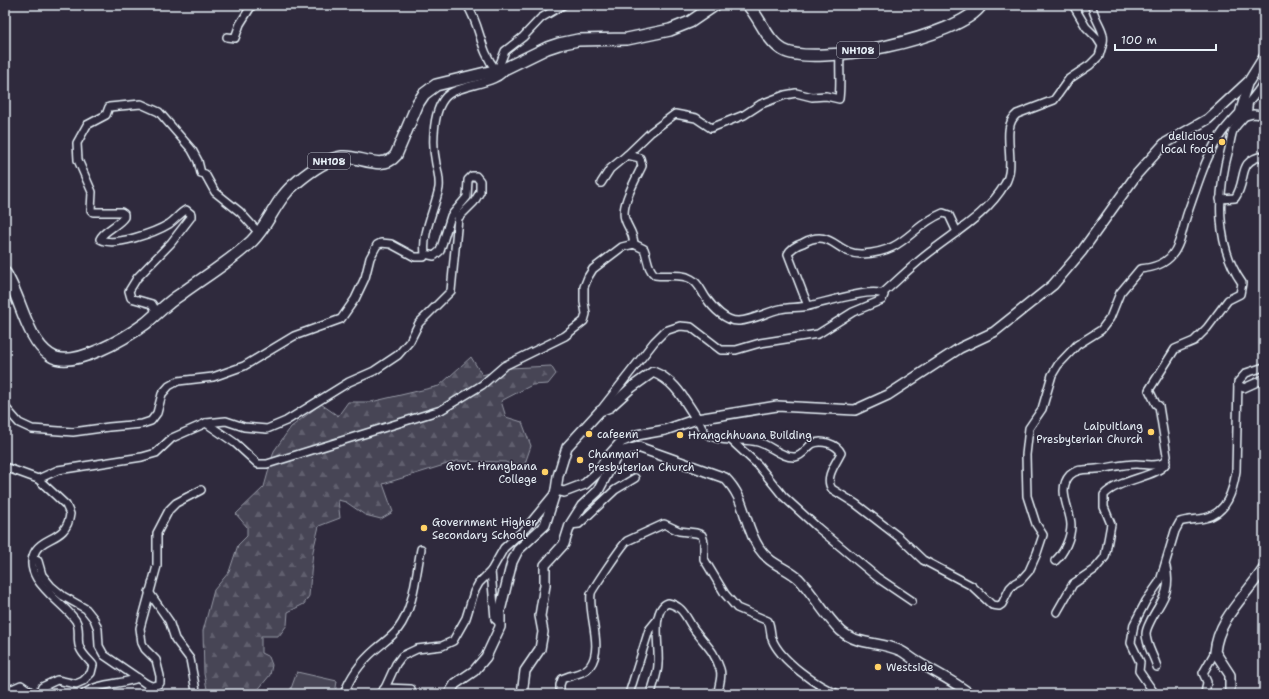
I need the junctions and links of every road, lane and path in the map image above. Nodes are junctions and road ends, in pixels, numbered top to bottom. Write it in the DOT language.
graph roads {
  1 [pos="252,5"];
  2 [pos="467,5"];
  3 [pos="563,5"];
  4 [pos="715,5"];
  5 [pos="748,5"];
  6 [pos="981,5"];
  7 [pos="1073,5"];
  8 [pos="1092,5"];
  9 [pos="227,37"];
  10 [pos="1102,46"];
  11 [pos="840,53"];
  12 [pos="1264,57"];
  13 [pos="500,69"];
  14 [pos="1249,81"];
  15 [pos="1264,81"];
  16 [pos="1248,103"];
  17 [pos="1239,113"];
  18 [pos="1264,115"];
  19 [pos="1246,116"];
  20 [pos="627,155"];
  21 [pos="1264,156"];
  22 [pos="602,182"];
  23 [pos="1220,199"];
  24 [pos="957,232"];
  25 [pos="259,233"];
  26 [pos="634,244"];
  27 [pos="426,254"];
  28 [pos="5,273"];
  29 [pos="884,293"];
  30 [pos="808,306"];
  31 [pos="154,316"];
  32 [pos="1264,367"];
  33 [pos="1264,379"];
  34 [pos="1238,385"];
  35 [pos="5,407"];
  36 [pos="600,411"];
  37 [pos="698,419"];
  38 [pos="206,423"];
  39 [pos="732,441"];
  40 [pos="1165,461"];
  41 [pos="5,467"];
  42 [pos="635,478"];
  43 [pos="38,479"];
  44 [pos="202,490"];
  45 [pos="555,492"];
  46 [pos="570,526"];
  47 [pos="421,549"];
  48 [pos="33,559"];
  49 [pos="1055,561"];
  50 [pos="1165,565"];
  51 [pos="1264,568"];
  52 [pos="491,571"];
  53 [pos="149,592"];
  54 [pos="912,601"];
  55 [pos="1057,612"];
  56 [pos="658,619"];
  57 [pos="500,623"];
  58 [pos="1216,652"];
  59 [pos="1157,667"];
  60 [pos="138,678"];
  61 [pos="5,688"];
  62 [pos="385,688"];
  63 [pos="411,689"];
  64 [pos="34,694"];
  65 [pos="39,694"];
  66 [pos="84,694"];
  67 [pos="194,694"];
  68 [pos="344,694"];
  69 [pos="379,694"];
  70 [pos="449,694"];
  71 [pos="522,694"];
  72 [pos="560,694"];
  73 [pos="629,694"];
  74 [pos="651,694"];
  75 [pos="718,694"];
  76 [pos="838,694"];
  77 [pos="970,694"];
  78 [pos="1155,694"];
  79 [pos="1205,694"];
  80 [pos="1230,694"];
  1 -- 9 [label="street"];
  2 -- 13 [label="street"];
  3 -- 13 [label="street"];
  4 -- 13 [label="highway, NH108"];
  5 -- 11 [label="highway, NH108"];
  6 -- 11 [label="highway, NH108"];
  7 -- 10 [label="street"];
  8 -- 10 [label="street"];
  10 -- 24 [label="street"];
  11 -- 20 [label="street"];
  12 -- 14 [label="main road"];
  13 -- 25 [label="highway, NH108"];
  13 -- 27 [label="street"];
  14 -- 17 [label="street"];
  14 -- 37 [label="main road"];
  15 -- 16 [label="street"];
  16 -- 17 [label="street"];
  16 -- 19 [label="street"];
  17 -- 39 [label="street"];
  18 -- 19 [label="street"];
  19 -- 23 [label="street"];
  20 -- 22 [label="street"];
  20 -- 26 [label="street"];
  21 -- 23 [label="street"];
  23 -- 40 [label="street"];
  24 -- 29 [label="street"];
  24 -- 30 [label="street"];
  25 -- 31 [label="highway, NH108"];
  25 -- 31 [label="street"];
  26 -- 30 [label="street"];
  26 -- 38 [label="street"];
  27 -- 35 [label="street"];
  27 -- 38 [label="street"];
  28 -- 31 [label="highway, NH108"];
  29 -- 30 [label="street"];
  29 -- 36 [label="street"];
  32 -- 34 [label="street"];
  33 -- 34 [label="street"];
  34 -- 50 [label="street"];
  36 -- 37 [label="main road"];
  36 -- 45 [label="main road"];
  37 -- 39 [label="street"];
  37 -- 45 [label="main road"];
  38 -- 43 [label="street"];
  39 -- 54 [label="street"];
  40 -- 49 [label="street"];
  40 -- 55 [label="street"];
  41 -- 43 [label="street"];
  42 -- 46 [label="street"];
  43 -- 48 [label="street"];
  44 -- 53 [label="street"];
  45 -- 52 [label="street"];
  45 -- 57 [label="main road"];
  46 -- 71 [label="main road"];
  46 -- 77 [label="main road"];
  47 -- 68 [label="street"];
  48 -- 60 [label="street"];
  48 -- 65 [label="street"];
  50 -- 59 [label="street"];
  50 -- 78 [label="street"];
  51 -- 58 [label="main road"];
  52 -- 57 [label="street"];
  52 -- 62 [label="street"];
  53 -- 60 [label="street"];
  53 -- 67 [label="street"];
  56 -- 73 [label="street"];
  56 -- 74 [label="street"];
  56 -- 75 [label="street"];
  57 -- 70 [label="main road"];
  58 -- 79 [label="street"];
  58 -- 80 [label="main road"];
  60 -- 66 [label="street"];
  61 -- 64 [label="street"];
  62 -- 63 [label="street"];
  62 -- 69 [label="street"];
  72 -- 76 [label="street"];
}
